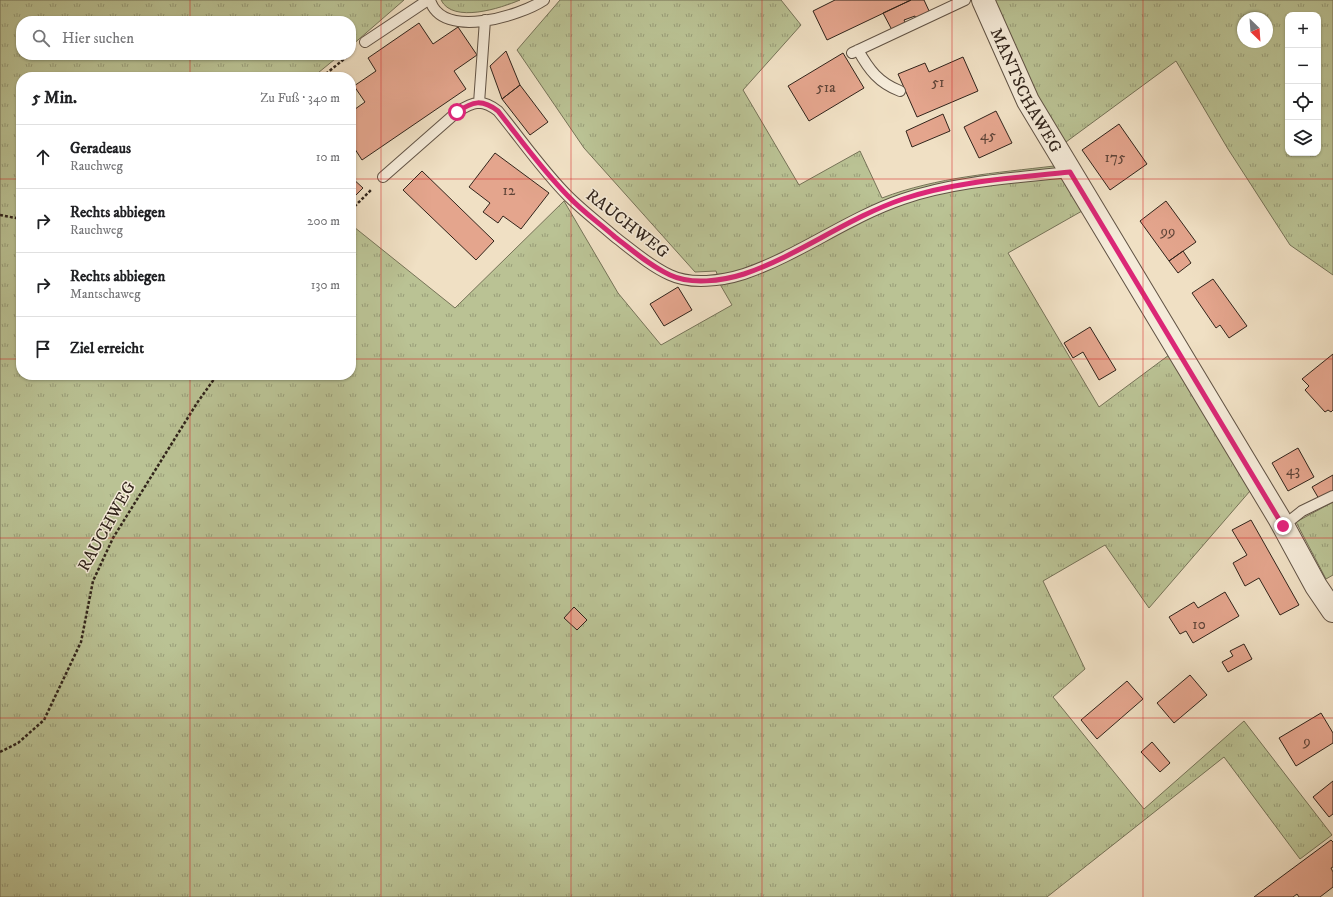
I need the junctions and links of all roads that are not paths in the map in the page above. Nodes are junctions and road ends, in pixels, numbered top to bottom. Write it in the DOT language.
graph roads {
  1 [pos="429,0"];
  2 [pos="544,0"];
  3 [pos="965,0"];
  4 [pos="983,0"];
  5 [pos="485,20"];
  6 [pos="365,42"];
  7 [pos="900,91"];
  8 [pos="479,103"];
  9 [pos="1070,172"];
  10 [pos="383,177"];
  11 [pos="1333,496"];
  12 [pos="1283,526"];
  13 [pos="1333,611"];
  1 -- 5 [label="lane"];
  1 -- 6 [label="lane"];
  2 -- 5 [label="lane"];
  3 -- 7 [label="lane"];
  4 -- 9 [label="street, MANTSCHAWEG"];
  5 -- 8 [label="lane"];
  8 -- 9 [label="lane, RAUCHWEG"];
  8 -- 10 [label="lane"];
  9 -- 12 [label="street, MANTSCHAWEG"];
  11 -- 12 [label="lane"];
  12 -- 13 [label="street, MANTSCHAWEG"];
}
